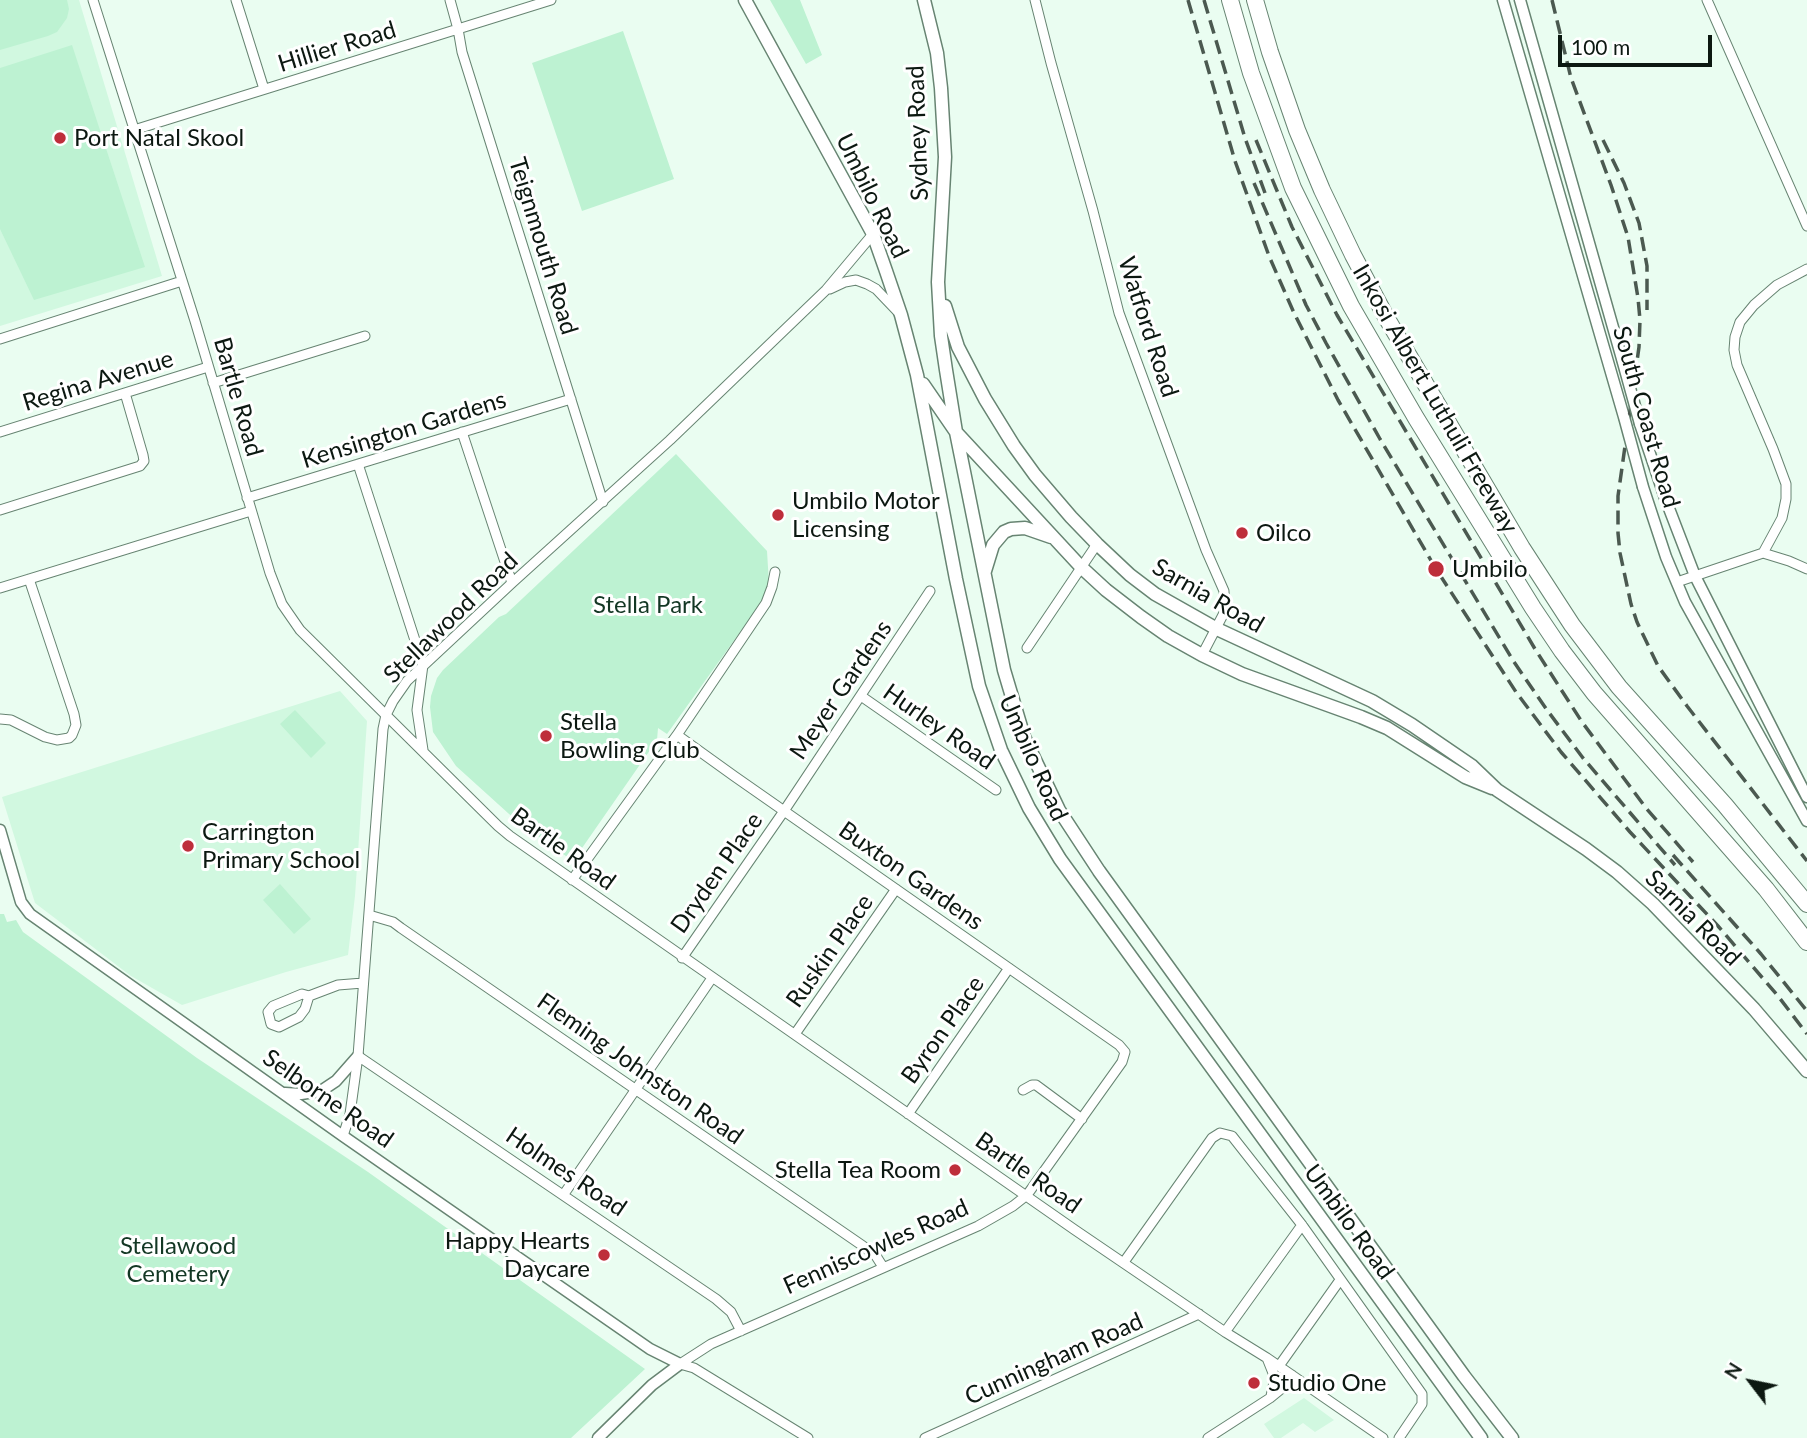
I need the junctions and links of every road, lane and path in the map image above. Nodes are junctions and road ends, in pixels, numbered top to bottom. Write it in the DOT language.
graph roads {
  1 [pos="93,0"];
  2 [pos="236,0"];
  3 [pos="450,0"];
  4 [pos="551,0"];
  5 [pos="745,0"];
  6 [pos="924,0"];
  7 [pos="1035,0"];
  8 [pos="1230,0"];
  9 [pos="1255,0"];
  10 [pos="1503,0"];
  11 [pos="1520,0"];
  12 [pos="1707,0"];
  13 [pos="458,29"];
  14 [pos="264,89"];
  15 [pos="134,130"];
  16 [pos="1807,226"];
  17 [pos="873,234"];
  18 [pos="1807,269"];
  19 [pos="182,281"];
  20 [pos="938,282"];
  21 [pos="826,290"];
  22 [pos="901,315"];
  23 [pos="365,336"];
  24 [pos="0,339"];
  25 [pos="208,367"];
  26 [pos="917,375"];
  27 [pos="213,383"];
  28 [pos="125,393"];
  29 [pos="571,399"];
  30 [pos="0,432"];
  31 [pos="462,432"];
  32 [pos="956,432"];
  33 [pos="358,464"];
  34 [pos="247,498"];
  35 [pos="603,502"];
  36 [pos="0,510"];
  37 [pos="251,511"];
  38 [pos="1055,539"];
  39 [pos="1097,544"];
  40 [pos="1763,553"];
  41 [pos="1081,567"];
  42 [pos="1806,569"];
  43 [pos="775,572"];
  44 [pos="984,574"];
  45 [pos="1695,576"];
  46 [pos="29,579"];
  47 [pos="512,583"];
  48 [pos="1677,583"];
  49 [pos="0,589"];
  50 [pos="930,591"];
  51 [pos="1217,629"];
  52 [pos="1027,648"];
  53 [pos="1202,655"];
  54 [pos="423,666"];
  55 [pos="861,696"];
  56 [pos="386,715"];
  57 [pos="0,719"];
  58 [pos="677,734"];
  59 [pos="423,752"];
  60 [pos="1497,789"];
  61 [pos="996,790"];
  62 [pos="1807,797"];
  63 [pos="784,811"];
  64 [pos="1807,821"];
  65 [pos="0,830"];
  66 [pos="572,880"];
  67 [pos="896,889"];
  68 [pos="1807,904"];
  69 [pos="369,915"];
  70 [pos="1807,942"];
  71 [pos="682,958"];
  72 [pos="1009,968"];
  73 [pos="712,978"];
  74 [pos="363,983"];
  75 [pos="309,996"];
  76 [pos="794,1034"];
  77 [pos="1124,1049"];
  78 [pos="358,1056"];
  79 [pos="1807,1072"];
  80 [pos="636,1090"];
  81 [pos="1023,1090"];
  82 [pos="282,1093"];
  83 [pos="908,1114"];
  84 [pos="1082,1119"];
  85 [pos="343,1136"];
  86 [pos="564,1194"];
  87 [pos="1027,1195"];
  88 [pos="1302,1225"];
  89 [pos="1124,1262"];
  90 [pos="883,1267"];
  91 [pos="1340,1280"];
  92 [pos="1199,1314"];
  93 [pos="741,1331"];
  94 [pos="1225,1332"];
  95 [pos="1267,1357"];
  96 [pos="680,1364"];
  97 [pos="1279,1366"];
  98 [pos="1292,1375"];
  99 [pos="1270,1398"];
  100 [pos="598,1438"];
  101 [pos="808,1438"];
  102 [pos="925,1438"];
  103 [pos="1208,1438"];
  104 [pos="1383,1438"];
  105 [pos="1399,1438"];
  106 [pos="1481,1438"];
  107 [pos="1512,1438"];
  1 -- 15 [label="street, Bartle Road"];
  2 -- 14 [label="street"];
  3 -- 13 [label="street, Teignmouth Road"];
  4 -- 13 [label="street, Hillier Road"];
  5 -- 17 [label="main road, Umbilo Road"];
  6 -- 20 [label="main road, Sydney Road"];
  7 -- 51 [label="street, Watford Road"];
  8 -- 70 [label="highway, Inkosi Albert Luthuli Freeway"];
  9 -- 68 [label="highway, Inkosi Albert Luthuli Freeway"];
  10 -- 48 [label="street, South Coast Road, bridge"];
  11 -- 45 [label="street, South Coast Road, bridge"];
  12 -- 16 [label="street"];
  13 -- 14 [label="street, Hillier Road"];
  13 -- 29 [label="street, Teignmouth Road"];
  14 -- 15 [label="street, Hillier Road"];
  15 -- 19 [label="street, Bartle Road"];
  17 -- 21 [label="street, Stellawood Road"];
  17 -- 22 [label="main road, Umbilo Road"];
  18 -- 40 [label="street"];
  19 -- 24 [label="street"];
  19 -- 25 [label="street, Bartle Road"];
  20 -- 32 [label="main road, Sydney Road"];
  20 -- 39 [label="main road, Sarnia Road"];
  21 -- 22 [label="street, Stellawood Road"];
  21 -- 35 [label="street, Stellawood Road"];
  22 -- 26 [label="main road, Umbilo Road"];
  23 -- 27 [label="street"];
  25 -- 27 [label="street, Bartle Road"];
  25 -- 28 [label="street, Regina Avenue"];
  26 -- 32 [label="main road, Sarnia Road"];
  26 -- 106 [label="main road, Umbilo Road"];
  27 -- 34 [label="street, Bartle Road"];
  28 -- 30 [label="street, Regina Avenue"];
  28 -- 36 [label="street"];
  29 -- 31 [label="street, Kensington Gardens"];
  29 -- 35 [label="street, Teignmouth Road"];
  31 -- 33 [label="street, Kensington Gardens"];
  31 -- 47 [label="street"];
  32 -- 38 [label="main road, Sarnia Road"];
  32 -- 44 [label="main road, Umbilo Road"];
  33 -- 34 [label="street, Kensington Gardens"];
  33 -- 54 [label="street"];
  34 -- 37 [label="street, Bartle Road"];
  35 -- 47 [label="street, Stellawood Road"];
  37 -- 46 [label="street"];
  37 -- 56 [label="street, Bartle Road"];
  38 -- 41 [label="main road, Sarnia Road"];
  38 -- 44 [label="main road"];
  39 -- 41 [label="street"];
  39 -- 51 [label="main road, Sarnia Road"];
  40 -- 42 [label="street"];
  40 -- 45 [label="street"];
  41 -- 52 [label="street"];
  41 -- 53 [label="main road, Sarnia Road"];
  43 -- 58 [label="street"];
  44 -- 107 [label="main road, Umbilo Road"];
  45 -- 48 [label="street"];
  45 -- 62 [label="street, South Coast Road"];
  46 -- 49 [label="street"];
  46 -- 57 [label="street"];
  47 -- 54 [label="street, Stellawood Road"];
  48 -- 64 [label="street, South Coast Road"];
  50 -- 55 [label="street, Meyer Gardens"];
  51 -- 53 [label="street, Watford Road"];
  51 -- 60 [label="main road, Sarnia Road"];
  53 -- 60 [label="main road, Sarnia Road"];
  54 -- 56 [label="street, Stellawood Road"];
  54 -- 59 [label="street"];
  55 -- 61 [label="street, Hurley Road"];
  55 -- 63 [label="street, Meyer Gardens"];
  56 -- 59 [label="street, Bartle Road"];
  56 -- 69 [label="street, Stellawood Road"];
  58 -- 63 [label="street, Buxton Gardens"];
  58 -- 66 [label="street"];
  59 -- 66 [label="street, Bartle Road"];
  60 -- 79 [label="main road, Sarnia Road"];
  63 -- 67 [label="street, Buxton Gardens"];
  63 -- 71 [label="street, Dryden Place"];
  65 -- 82 [label="street, Selborne Road"];
  66 -- 71 [label="street, Bartle Road"];
  67 -- 72 [label="street, Buxton Gardens"];
  67 -- 76 [label="street, Ruskin Place"];
  69 -- 74 [label="street, Stellawood Road"];
  69 -- 80 [label="street, Fleming Johnston Road"];
  71 -- 73 [label="street, Bartle Road"];
  72 -- 77 [label="street, Buxton Gardens"];
  72 -- 83 [label="street, Byron Place"];
  73 -- 76 [label="street, Bartle Road"];
  73 -- 80 [label="street"];
  74 -- 75 [label="street"];
  74 -- 78 [label="street, Stellawood Road"];
  75 -- 75 [label="street"];
  76 -- 83 [label="street, Bartle Road"];
  77 -- 84 [label="street, Fenniscowles Road"];
  78 -- 82 [label="street"];
  78 -- 85 [label="street, Stellawood Road"];
  78 -- 86 [label="street, Holmes Road"];
  80 -- 86 [label="street"];
  80 -- 90 [label="street, Fleming Johnston Road"];
  81 -- 84 [label="street"];
  82 -- 85 [label="street, Selborne Road"];
  83 -- 87 [label="street, Bartle Road"];
  84 -- 87 [label="street, Fenniscowles Road"];
  85 -- 96 [label="street, Selborne Road"];
  86 -- 93 [label="street, Holmes Road"];
  87 -- 89 [label="street, Bartle Road"];
  87 -- 90 [label="street, Fenniscowles Road"];
  88 -- 89 [label="street"];
  88 -- 91 [label="street"];
  88 -- 94 [label="street"];
  89 -- 92 [label="street, Bartle Road"];
  90 -- 93 [label="street, Fenniscowles Road"];
  91 -- 97 [label="street"];
  91 -- 105 [label="street"];
  92 -- 94 [label="street, Bartle Road"];
  92 -- 102 [label="street, Cunningham Road"];
  93 -- 96 [label="street, Fenniscowles Road"];
  94 -- 95 [label="street, Bartle Road"];
  95 -- 97 [label="street, Bartle Road"];
  95 -- 99 [label="street"];
  96 -- 100 [label="street, Fenniscowles Road"];
  96 -- 101 [label="street"];
  97 -- 98 [label="street, Bartle Road"];
  98 -- 99 [label="street"];
  98 -- 104 [label="street, Bartle Road"];
  99 -- 103 [label="street"];
}
